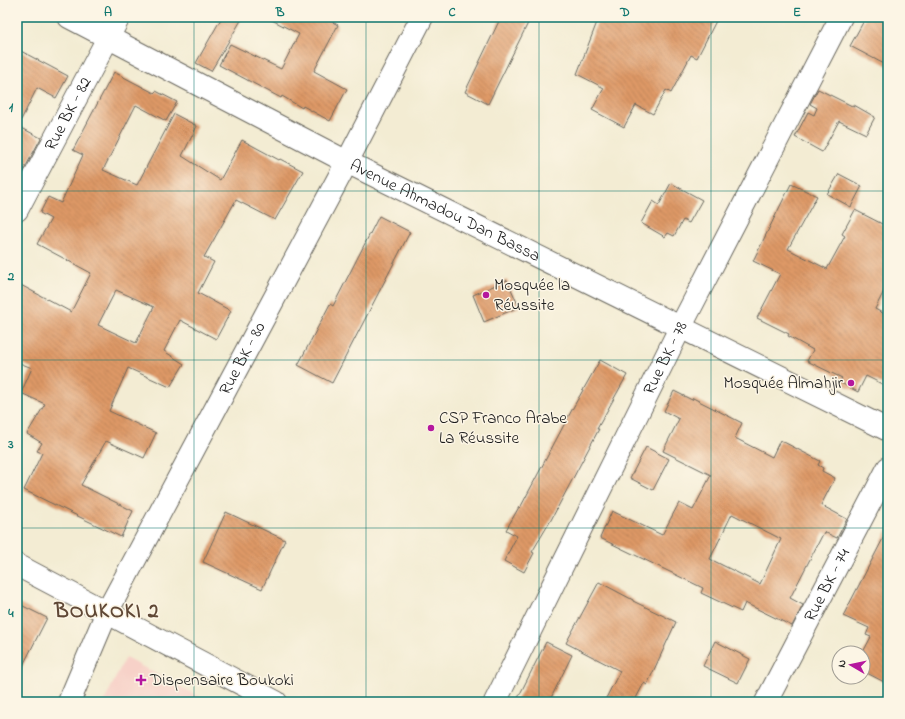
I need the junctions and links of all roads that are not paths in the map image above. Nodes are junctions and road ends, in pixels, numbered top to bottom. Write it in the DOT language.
graph roads {
  1 [pos="69,17"];
  2 [pos="119,17"];
  3 [pos="422,17"];
  4 [pos="841,17"];
  5 [pos="108,38"];
  6 [pos="348,162"];
  7 [pos="17,210"];
  8 [pos="680,328"];
  9 [pos="888,430"];
  10 [pos="888,468"];
  11 [pos="17,565"];
  12 [pos="107,612"];
  13 [pos="68,702"];
  14 [pos="276,702"];
  15 [pos="495,702"];
  16 [pos="766,702"];
  1 -- 5 [label="street, Avenue Ahmadou Dan Bassa"];
  2 -- 5 [label="street, Rue BK - 82"];
  3 -- 6 [label="street, Rue BK - 80"];
  4 -- 8 [label="street, Rue BK - 78"];
  5 -- 6 [label="street, Avenue Ahmadou Dan Bassa"];
  5 -- 7 [label="street, Rue BK - 82"];
  6 -- 8 [label="street, Avenue Ahmadou Dan Bassa"];
  6 -- 12 [label="street, Rue BK - 80"];
  8 -- 9 [label="street, Avenue Ahmadou Dan Bassa"];
  8 -- 15 [label="street, Rue BK - 78"];
  10 -- 16 [label="street, Rue BK - 74"];
  11 -- 12 [label="street"];
  12 -- 13 [label="street, Rue BK - 80"];
  12 -- 14 [label="street"];
}
